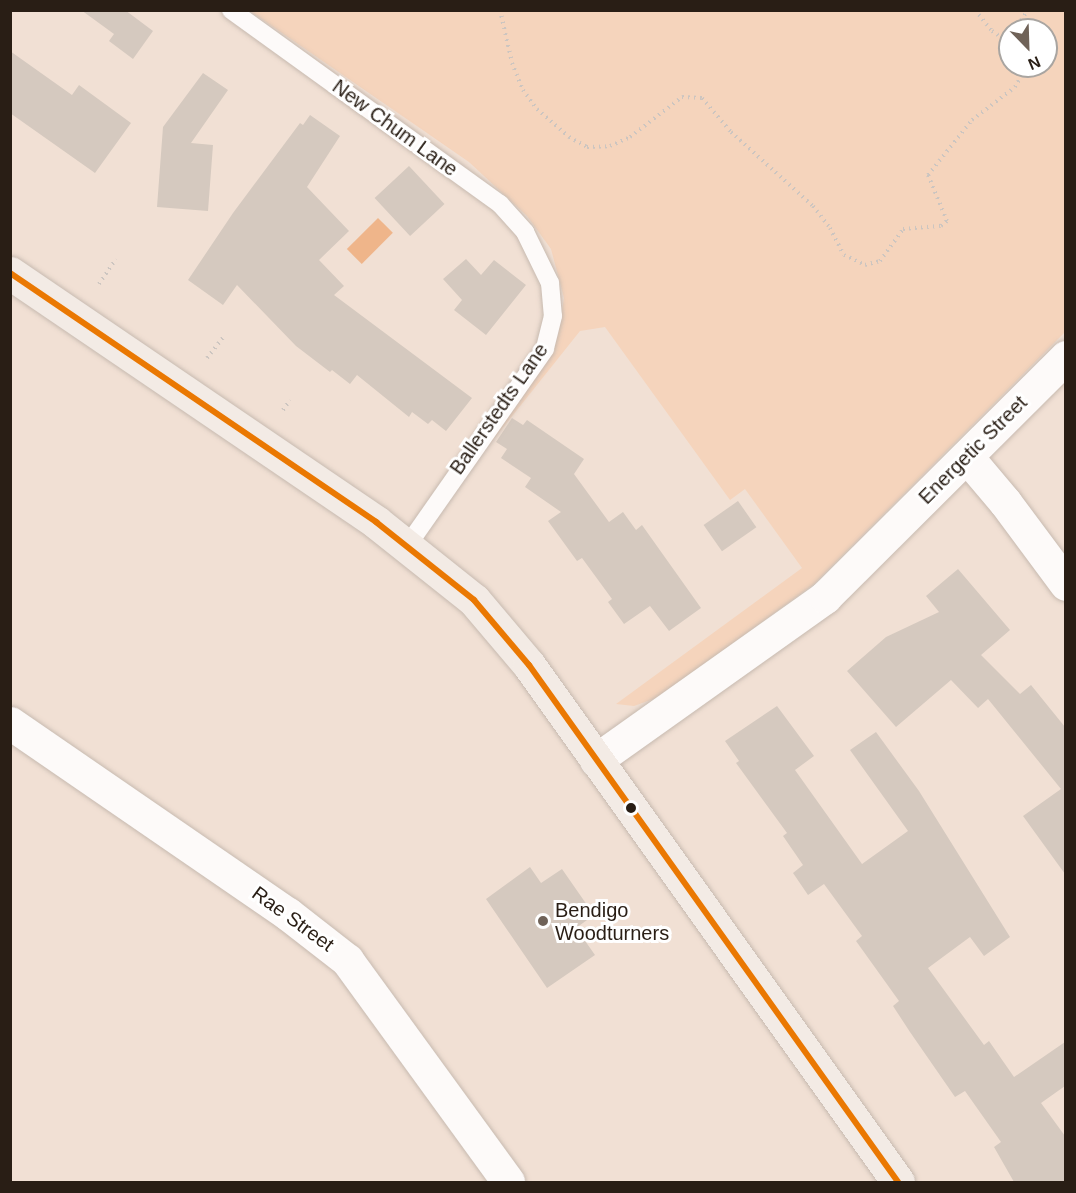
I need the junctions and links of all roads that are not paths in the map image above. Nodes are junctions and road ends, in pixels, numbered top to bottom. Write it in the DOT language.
graph roads {
  1 [pos="231,10"];
  2 [pos="542,262"];
  3 [pos="10,273"];
  4 [pos="1065,357"];
  5 [pos="967,457"];
  6 [pos="407,546"];
  7 [pos="1065,584"];
  8 [pos="10,723"];
  9 [pos="596,760"];
  10 [pos="508,1182"];
  11 [pos="898,1182"];
  1 -- 2 [label="lane, New Chum Lane"];
  2 -- 6 [label="lane, Ballerstedts Lane"];
  3 -- 6 [label="main road"];
  4 -- 5 [label="street, Energetic Street"];
  5 -- 7 [label="street"];
  5 -- 9 [label="street, Energetic Street"];
  6 -- 9 [label="main road"];
  8 -- 10 [label="street, Rae Street"];
  9 -- 11 [label="main road"];
}
